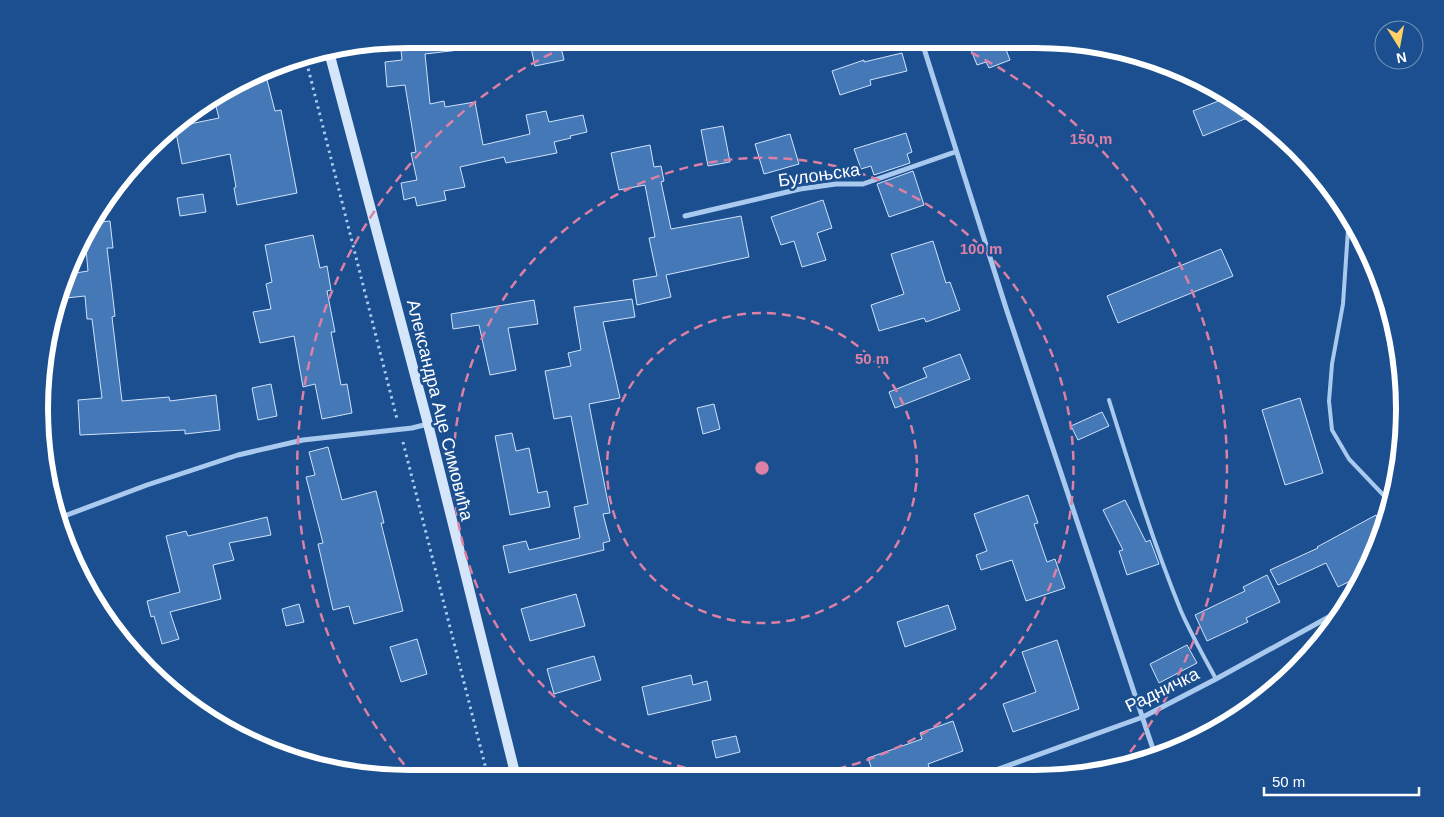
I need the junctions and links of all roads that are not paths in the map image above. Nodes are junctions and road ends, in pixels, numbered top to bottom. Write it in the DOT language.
graph roads {
  1 [pos="924,48"];
  2 [pos="330,56"];
  3 [pos="956,152"];
  4 [pos="685,216"];
  5 [pos="1347,227"];
  6 [pos="1109,400"];
  7 [pos="428,424"];
  8 [pos="1386,496"];
  9 [pos="64,516"];
  10 [pos="1331,616"];
  11 [pos="1216,679"];
  12 [pos="1143,717"];
  13 [pos="1153,750"];
  14 [pos="514,770"];
  15 [pos="998,770"];
  1 -- 3 [label="street"];
  2 -- 7 [label="street, Александра Аце Симовића"];
  3 -- 4 [label="street, Булоњска"];
  3 -- 12 [label="street"];
  5 -- 8 [label="lane"];
  6 -- 11 [label="lane"];
  7 -- 9 [label="street"];
  7 -- 14 [label="street, Александра Аце Симовића"];
  10 -- 11 [label="street, Радничка"];
  11 -- 12 [label="street, Радничка"];
  12 -- 13 [label="street"];
  12 -- 15 [label="street, Радничка"];
}
